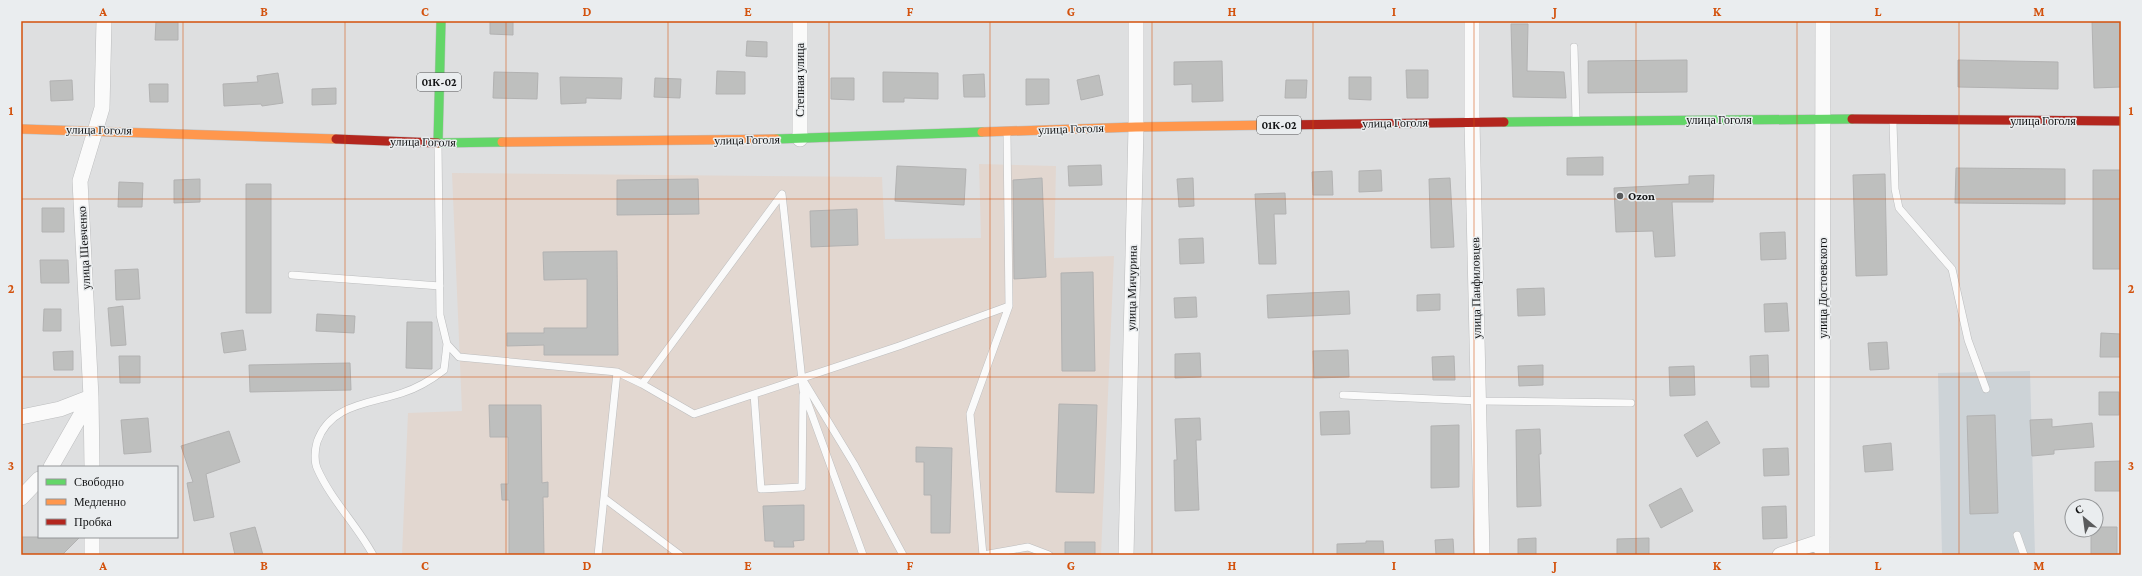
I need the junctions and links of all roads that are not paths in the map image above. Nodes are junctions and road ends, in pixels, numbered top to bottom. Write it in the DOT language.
graph roads {
  1 [pos="104,21"];
  2 [pos="441,21"];
  3 [pos="800,21"];
  4 [pos="1136,21"];
  5 [pos="1472,21"];
  6 [pos="1823,21"];
  7 [pos="1574,47"];
  8 [pos="1823,119"];
  9 [pos="1893,119"];
  10 [pos="1576,121"];
  11 [pos="2121,121"];
  12 [pos="1472,122"];
  13 [pos="1136,126"];
  14 [pos="21,129"];
  15 [pos="96,130"];
  16 [pos="1007,132"];
  17 [pos="800,139"];
  18 [pos="438,143"];
  19 [pos="292,275"];
  20 [pos="440,286"];
  21 [pos="1009,306"];
  22 [pos="447,344"];
  23 [pos="617,372"];
  24 [pos="802,378"];
  25 [pos="642,384"];
  26 [pos="1986,389"];
  27 [pos="803,390"];
  28 [pos="754,394"];
  29 [pos="1344,395"];
  30 [pos="91,397"];
  31 [pos="1479,401"];
  32 [pos="1631,403"];
  33 [pos="21,416"];
  34 [pos="52,466"];
  35 [pos="92,466"];
  36 [pos="38,480"];
  37 [pos="21,498"];
  38 [pos="604,498"];
  39 [pos="2017,535"];
  40 [pos="92,538"];
  41 [pos="1822,548"];
  42 [pos="92,555"];
  43 [pos="373,555"];
  44 [pos="598,555"];
  45 [pos="680,555"];
  46 [pos="863,555"];
  47 [pos="903,555"];
  48 [pos="983,555"];
  49 [pos="1049,555"];
  50 [pos="1126,555"];
  51 [pos="1482,555"];
  52 [pos="1780,555"];
  53 [pos="2024,555"];
  1 -- 15 [label="street, улица Шевченко"];
  2 -- 18 [label="main road, 01К-02"];
  3 -- 17 [label="street, Степная улица"];
  4 -- 13 [label="street, улица Мичурина"];
  5 -- 12 [label="street, улица Панфиловцев"];
  6 -- 8 [label="street, улица Достоевского"];
  7 -- 10 [label="lane"];
  8 -- 9 [label="main road, улица Гоголя / 01К-02"];
  8 -- 10 [label="main road, улица Гоголя / 01К-02"];
  8 -- 41 [label="street, улица Достоевского"];
  9 -- 11 [label="main road, улица Гоголя / 01К-02"];
  9 -- 26 [label="lane"];
  10 -- 12 [label="main road, улица Гоголя / 01К-02"];
  12 -- 13 [label="main road, улица Гоголя / 01К-02"];
  12 -- 31 [label="street, улица Панфиловцев"];
  13 -- 16 [label="main road, улица Гоголя / 01К-02"];
  13 -- 50 [label="street, улица Мичурина"];
  14 -- 15 [label="main road, улица Гоголя"];
  15 -- 18 [label="main road, улица Гоголя"];
  15 -- 30 [label="street, улица Шевченко"];
  16 -- 17 [label="main road, улица Гоголя / 01К-02"];
  16 -- 21 [label="lane"];
  17 -- 18 [label="main road, улица Гоголя / 01К-02"];
  18 -- 20 [label="lane"];
  19 -- 20 [label="lane"];
  20 -- 22 [label="lane"];
  21 -- 24 [label="lane"];
  21 -- 48 [label="lane"];
  22 -- 23 [label="lane"];
  22 -- 43 [label="lane"];
  23 -- 25 [label="lane"];
  23 -- 38 [label="lane"];
  24 -- 25 [label="lane"];
  24 -- 27 [label="lane"];
  24 -- 28 [label="lane"];
  24 -- 47 [label="lane"];
  25 -- 28 [label="lane"];
  27 -- 28 [label="lane"];
  27 -- 46 [label="lane"];
  29 -- 31 [label="lane"];
  30 -- 33 [label="street"];
  30 -- 34 [label="street"];
  30 -- 35 [label="street, улица Шевченко"];
  31 -- 32 [label="lane"];
  31 -- 51 [label="street, улица Панфиловцев"];
  36 -- 37 [label="street"];
  38 -- 44 [label="lane"];
  38 -- 45 [label="lane"];
  39 -- 53 [label="lane"];
  40 -- 42 [label="street"];
  41 -- 52 [label="street"];
  48 -- 49 [label="lane"];
}
